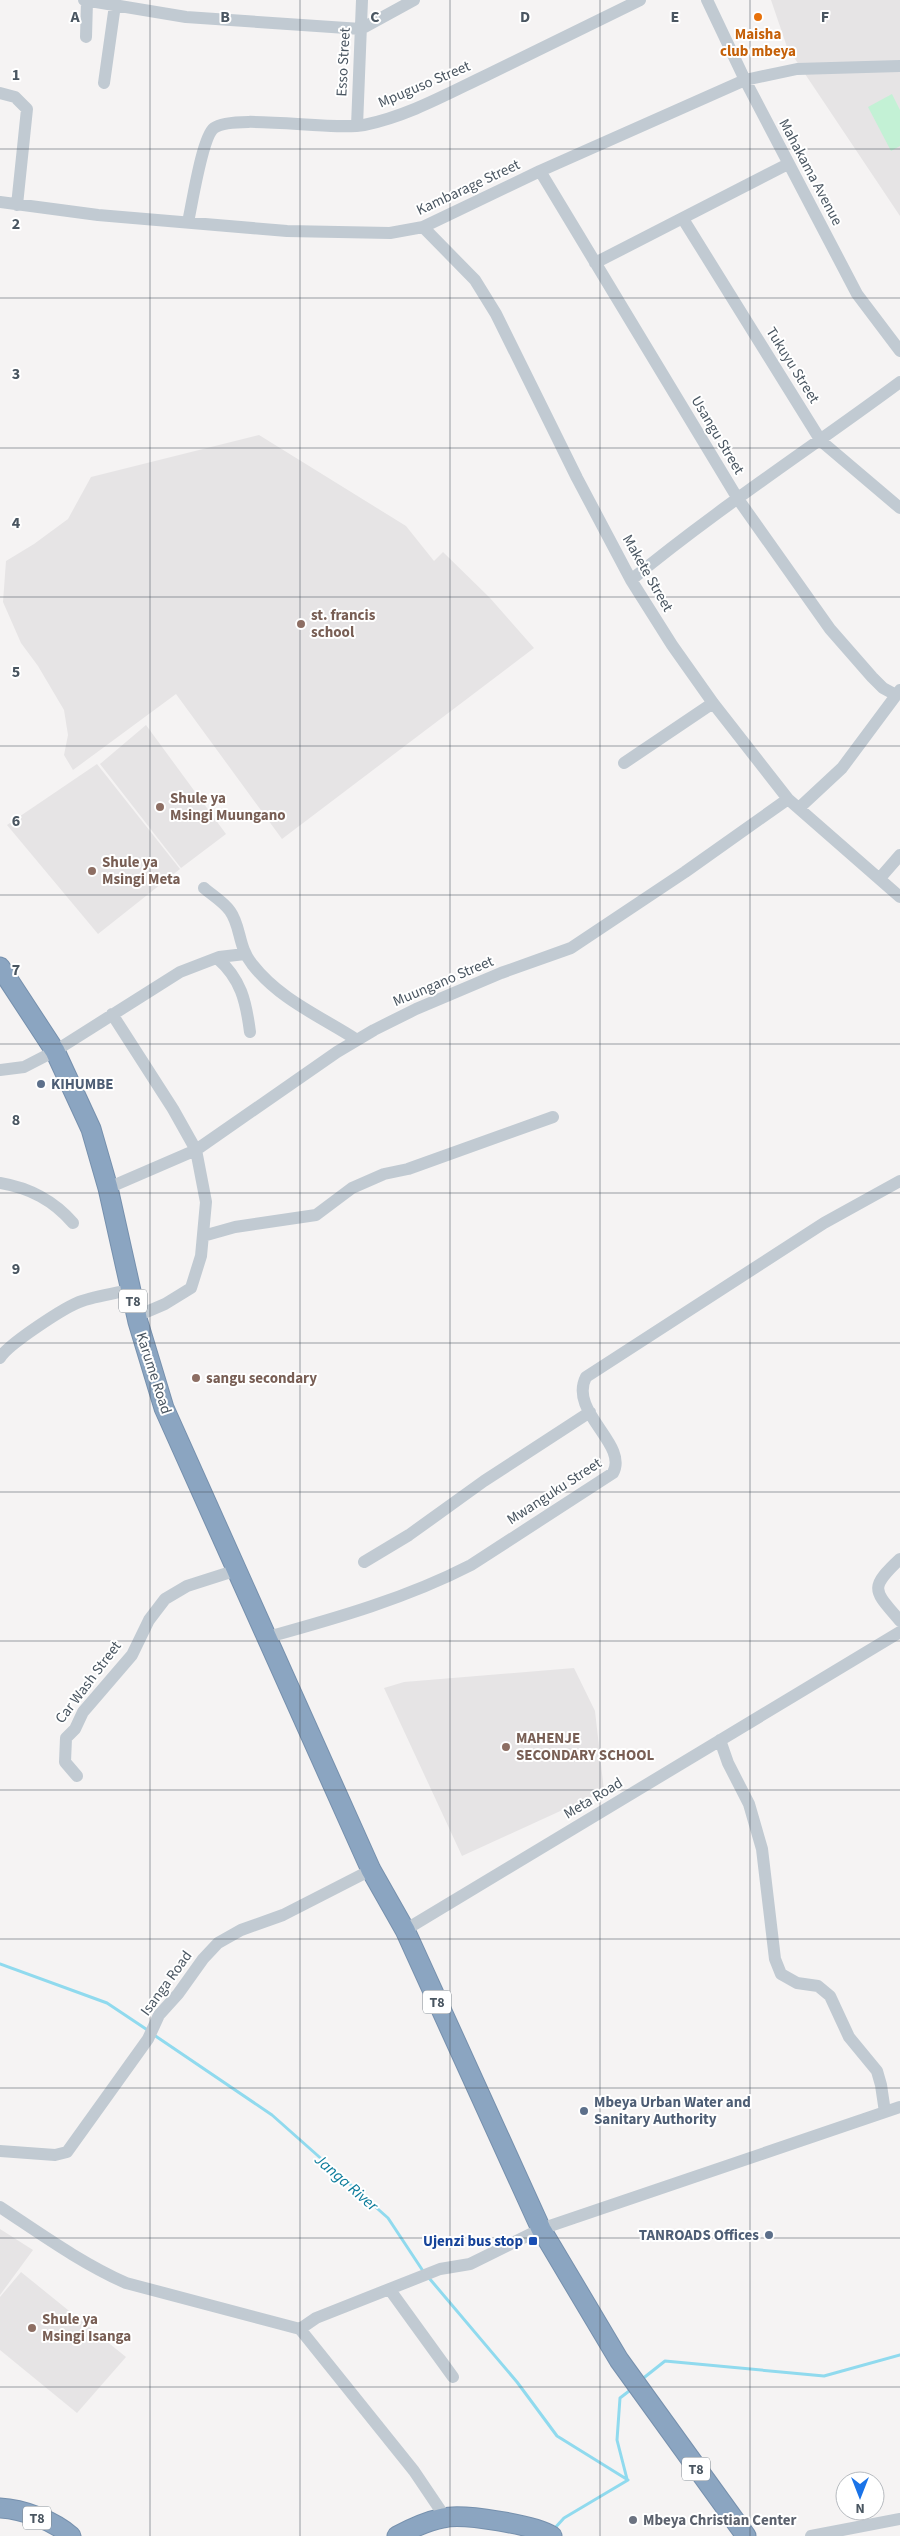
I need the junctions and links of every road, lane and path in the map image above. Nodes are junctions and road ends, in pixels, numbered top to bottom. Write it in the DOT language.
graph roads {
  1 [pos="362,0"];
  2 [pos="414,0"];
  3 [pos="640,0"];
  4 [pos="708,0"];
  5 [pos="86,1"];
  6 [pos="115,5"];
  7 [pos="361,29"];
  8 [pos="86,37"];
  9 [pos="900,66"];
  10 [pos="745,80"];
  11 [pos="104,83"];
  12 [pos="0,93"];
  13 [pos="356,126"];
  14 [pos="788,164"];
  15 [pos="540,171"];
  16 [pos="0,202"];
  17 [pos="17,205"];
  18 [pos="683,219"];
  19 [pos="188,222"];
  20 [pos="423,227"];
  21 [pos="594,263"];
  22 [pos="900,351"];
  23 [pos="900,382"];
  24 [pos="821,441"];
  25 [pos="738,499"];
  26 [pos="900,508"];
  27 [pos="631,580"];
  28 [pos="898,692"];
  29 [pos="713,704"];
  30 [pos="624,763"];
  31 [pos="788,799"];
  32 [pos="799,808"];
  33 [pos="900,856"];
  34 [pos="880,878"];
  35 [pos="204,888"];
  36 [pos="900,897"];
  37 [pos="245,954"];
  38 [pos="217,958"];
  39 [pos="0,967"];
  40 [pos="112,1014"];
  41 [pos="250,1032"];
  42 [pos="357,1040"];
  43 [pos="55,1051"];
  44 [pos="0,1070"];
  45 [pos="552,1117"];
  46 [pos="196,1150"];
  47 [pos="900,1181"];
  48 [pos="0,1183"];
  49 [pos="108,1188"];
  50 [pos="73,1223"];
  51 [pos="203,1236"];
  52 [pos="131,1290"];
  53 [pos="137,1316"];
  54 [pos="0,1358"];
  55 [pos="590,1412"];
  56 [pos="900,1559"];
  57 [pos="364,1562"];
  58 [pos="237,1570"];
  59 [pos="900,1621"];
  60 [pos="900,1632"];
  61 [pos="268,1637"];
  62 [pos="720,1740"];
  63 [pos="77,1776"];
  64 [pos="371,1870"];
  65 [pos="405,1930"];
  66 [pos="900,2107"];
  67 [pos="884,2112"];
  68 [pos="0,2151"];
  69 [pos="0,2207"];
  70 [pos="541,2229"];
  71 [pos="390,2290"];
  72 [pos="300,2329"];
  73 [pos="454,2377"];
  74 [pos="0,2508"];
  75 [pos="445,2517"];
  76 [pos="900,2519"];
  77 [pos="868,2531"];
  78 [pos="546,2533"];
  79 [pos="71,2536"];
  80 [pos="397,2536"];
  81 [pos="746,2536"];
  82 [pos="811,2536"];
  1 -- 7 [label="street, Esso Street"];
  2 -- 7 [label="street"];
  3 -- 13 [label="street, Mpuguso Street"];
  4 -- 10 [label="street, Mahakama Avenue"];
  5 -- 6 [label="street"];
  5 -- 8 [label="street"];
  6 -- 7 [label="street"];
  6 -- 11 [label="street"];
  7 -- 13 [label="street, Esso Street"];
  9 -- 10 [label="street, Kambarage Street"];
  10 -- 14 [label="street, Mahakama Avenue"];
  10 -- 15 [label="street, Kambarage Street"];
  12 -- 17 [label="street"];
  13 -- 19 [label="street, Mpuguso Street"];
  14 -- 18 [label="street"];
  14 -- 22 [label="street, Mahakama Avenue"];
  15 -- 20 [label="street, Kambarage Street"];
  15 -- 21 [label="street, Usangu Street"];
  16 -- 17 [label="street, Kambarage Street"];
  17 -- 19 [label="street, Kambarage Street"];
  18 -- 21 [label="street"];
  18 -- 24 [label="street, Tukuyu Street"];
  19 -- 20 [label="street, Kambarage Street"];
  20 -- 27 [label="street, Makete Street"];
  21 -- 25 [label="street, Usangu Street"];
  23 -- 24 [label="street"];
  24 -- 25 [label="street"];
  24 -- 26 [label="street, Tukuyu Street"];
  25 -- 27 [label="street"];
  25 -- 28 [label="street, Usangu Street"];
  27 -- 29 [label="street, Makete Street"];
  28 -- 32 [label="street"];
  29 -- 30 [label="street"];
  29 -- 31 [label="street, Makete Street"];
  31 -- 32 [label="street, Makete Street"];
  31 -- 42 [label="street, Muungano Street"];
  32 -- 34 [label="street, Makete Street"];
  33 -- 34 [label="street"];
  34 -- 36 [label="street, Makete Street"];
  35 -- 37 [label="street"];
  37 -- 38 [label="street"];
  37 -- 42 [label="street"];
  38 -- 40 [label="street"];
  38 -- 41 [label="street"];
  39 -- 43 [label="highway, Karume Road / T8"];
  40 -- 43 [label="street"];
  40 -- 46 [label="street"];
  42 -- 46 [label="street, Muungano Street"];
  43 -- 44 [label="street"];
  43 -- 49 [label="highway, Karume Road / T8"];
  45 -- 51 [label="street"];
  46 -- 49 [label="street, Muungano Street"];
  46 -- 51 [label="street"];
  47 -- 55 [label="street, Mwanguku Street"];
  48 -- 50 [label="street"];
  49 -- 52 [label="highway, Karume Road / T8"];
  51 -- 53 [label="street"];
  52 -- 53 [label="highway, Karume Road / T8"];
  52 -- 54 [label="street"];
  53 -- 58 [label="highway, Karume Road / T8"];
  55 -- 57 [label="street"];
  55 -- 61 [label="street, Mwanguku Street"];
  56 -- 59 [label="street"];
  58 -- 61 [label="highway, Karume Road / T8"];
  58 -- 63 [label="street, Car Wash Street"];
  60 -- 62 [label="street, Meta Road"];
  61 -- 64 [label="highway, T8"];
  62 -- 65 [label="street, Meta Road"];
  62 -- 67 [label="street"];
  64 -- 65 [label="highway, T8"];
  64 -- 68 [label="street, Isanga Road"];
  65 -- 70 [label="highway, T8"];
  66 -- 67 [label="street"];
  67 -- 70 [label="street"];
  69 -- 72 [label="street"];
  70 -- 71 [label="street"];
  70 -- 81 [label="highway, T8"];
  71 -- 72 [label="street"];
  71 -- 73 [label="street"];
  72 -- 75 [label="street"];
  74 -- 79 [label="highway, T8"];
  75 -- 78 [label="highway"];
  75 -- 80 [label="highway"];
  76 -- 77 [label="street"];
  77 -- 82 [label="street"];
}
